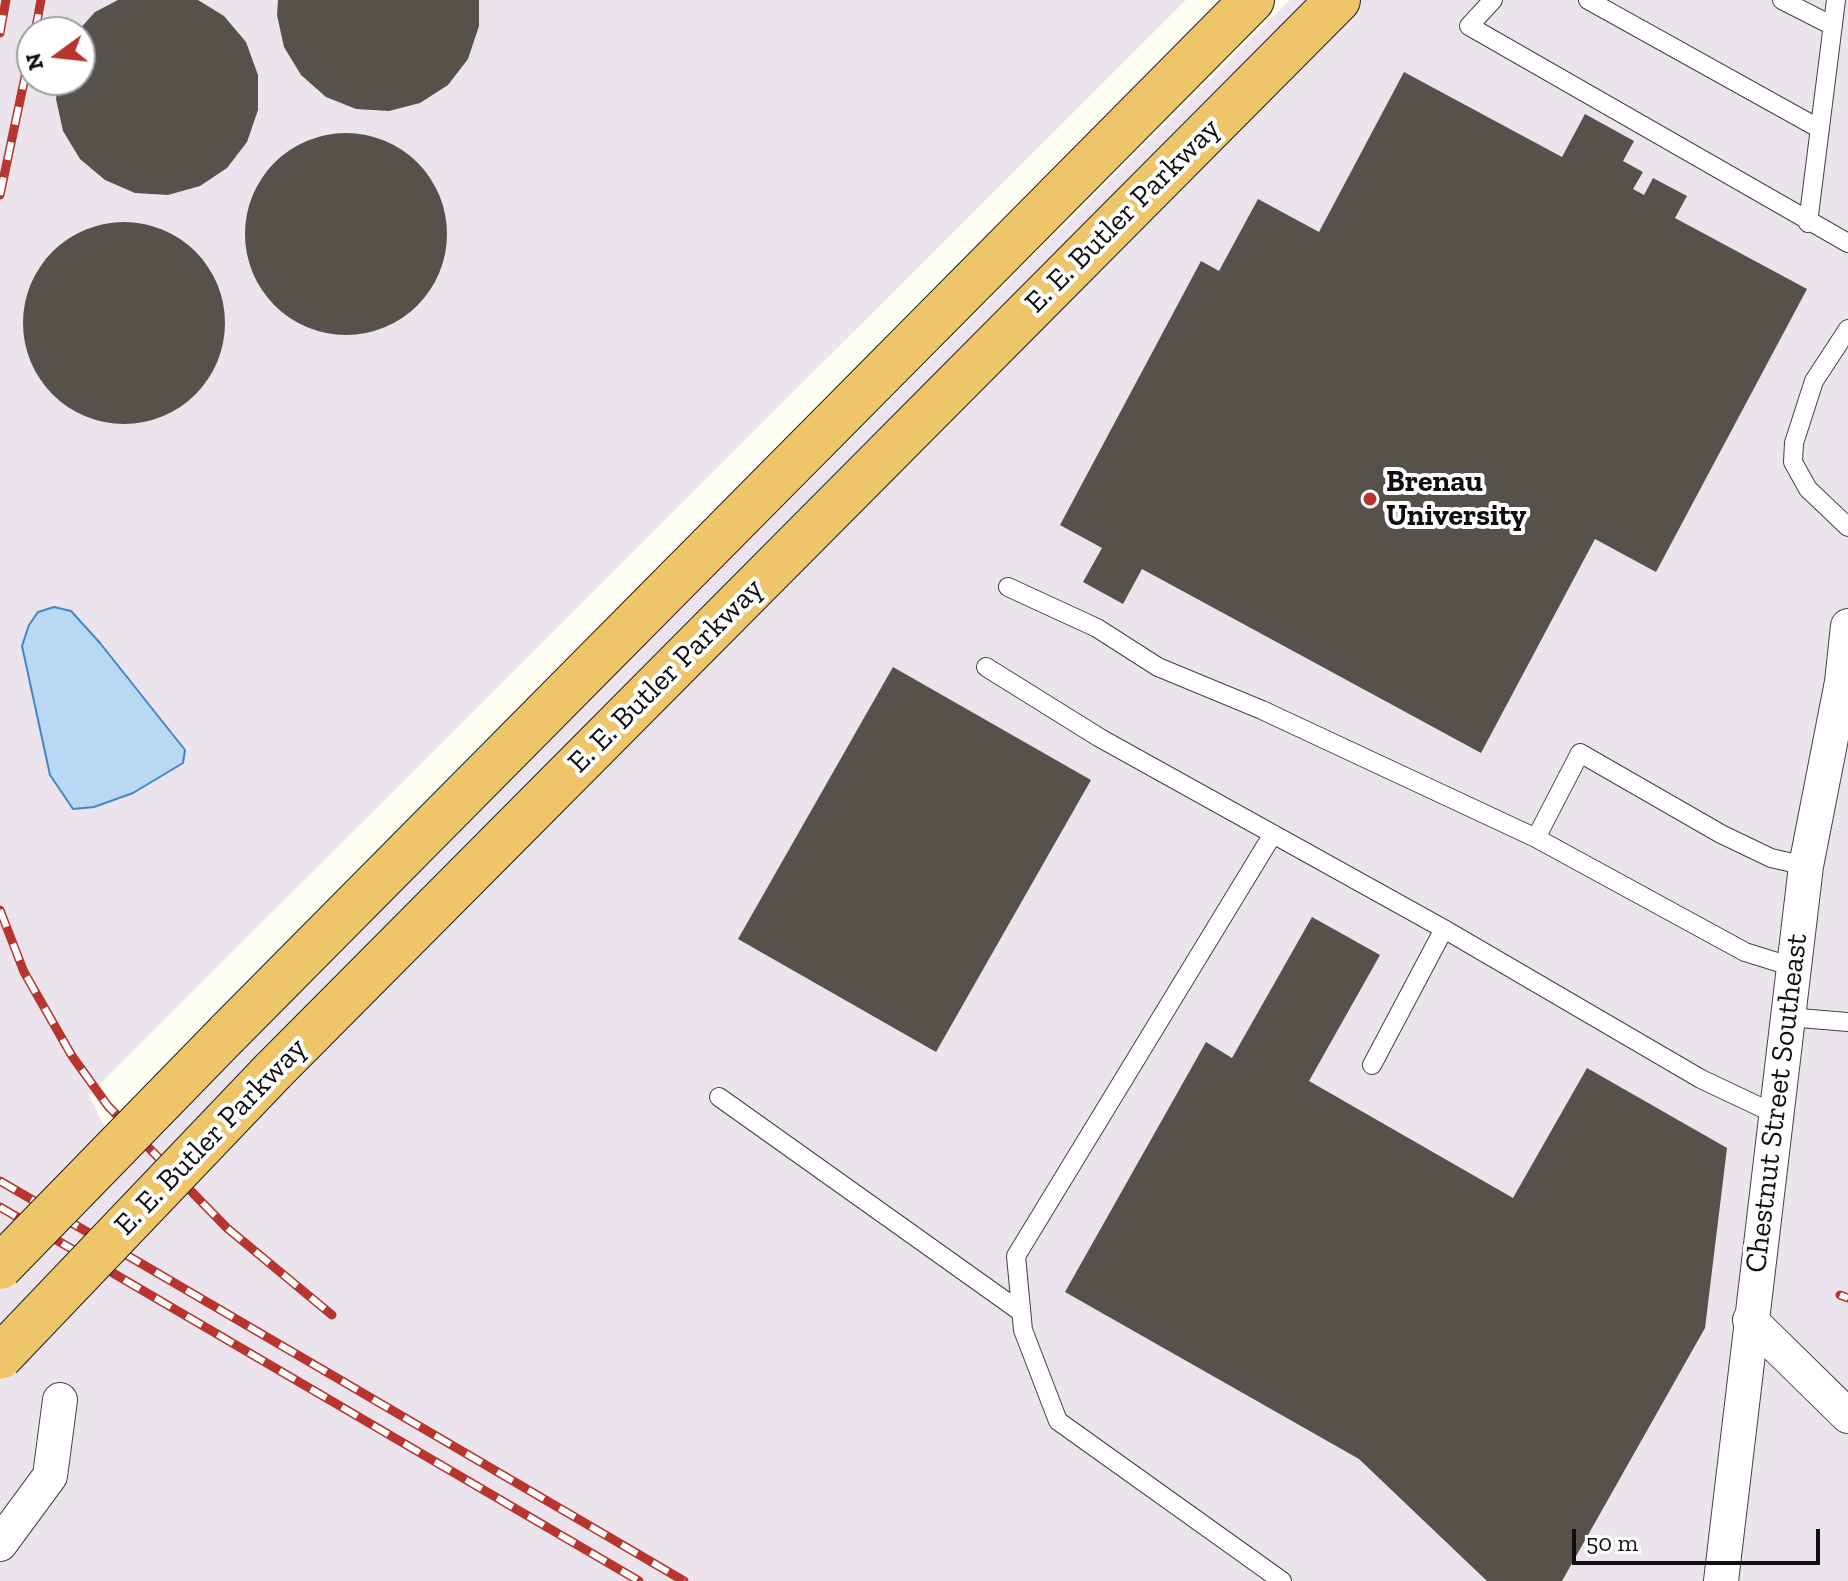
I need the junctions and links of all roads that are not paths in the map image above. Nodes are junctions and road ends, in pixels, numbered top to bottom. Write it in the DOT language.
graph roads {
  1 [pos="1252,0"];
  2 [pos="1338,0"];
  3 [pos="1493,0"];
  4 [pos="1588,0"];
  5 [pos="1782,0"];
  6 [pos="1836,0"];
  7 [pos="1833,26"];
  8 [pos="1820,129"];
  9 [pos="1808,223"];
  10 [pos="1848,243"];
  11 [pos="1848,329"];
  12 [pos="1848,527"];
  13 [pos="1008,587"];
  14 [pos="1848,626"];
  15 [pos="986,667"];
  16 [pos="1845,682"];
  17 [pos="1273,834"];
  18 [pos="1536,838"];
  19 [pos="1806,866"];
  20 [pos="1444,929"];
  21 [pos="1793,967"];
  22 [pos="1787,1017"];
  23 [pos="1848,1022"];
  24 [pos="1372,1065"];
  25 [pos="719,1097"];
  26 [pos="1775,1114"];
  27 [pos="0,1267"];
  28 [pos="1021,1312"];
  29 [pos="1750,1320"];
  30 [pos="0,1357"];
  31 [pos="60,1400"];
  32 [pos="1848,1416"];
  33 [pos="0,1544"];
  34 [pos="1282,1581"];
  35 [pos="1721,1581"];
  1 -- 27 [label="highway, E. E. Butler Parkway, bridge"];
  2 -- 30 [label="highway, E. E. Butler Parkway, bridge"];
  3 -- 9 [label="lane"];
  4 -- 8 [label="lane"];
  5 -- 7 [label="lane"];
  6 -- 7 [label="lane"];
  7 -- 8 [label="lane"];
  8 -- 9 [label="lane"];
  9 -- 10 [label="lane"];
  11 -- 12 [label="lane"];
  13 -- 18 [label="lane"];
  14 -- 16 [label="street, Chestnut Street Southeast"];
  15 -- 17 [label="lane"];
  16 -- 19 [label="street, Chestnut Street Southeast"];
  17 -- 20 [label="lane"];
  17 -- 28 [label="lane"];
  18 -- 19 [label="lane"];
  18 -- 21 [label="lane"];
  19 -- 21 [label="street, Chestnut Street Southeast"];
  20 -- 24 [label="lane"];
  20 -- 26 [label="lane"];
  21 -- 22 [label="street, Chestnut Street Southeast"];
  22 -- 23 [label="lane"];
  22 -- 26 [label="street, Chestnut Street Southeast"];
  25 -- 28 [label="lane"];
  26 -- 29 [label="street, Chestnut Street Southeast"];
  28 -- 34 [label="lane"];
  29 -- 32 [label="street"];
  29 -- 35 [label="street, Chestnut Street Southeast"];
  31 -- 33 [label="street"];
}
